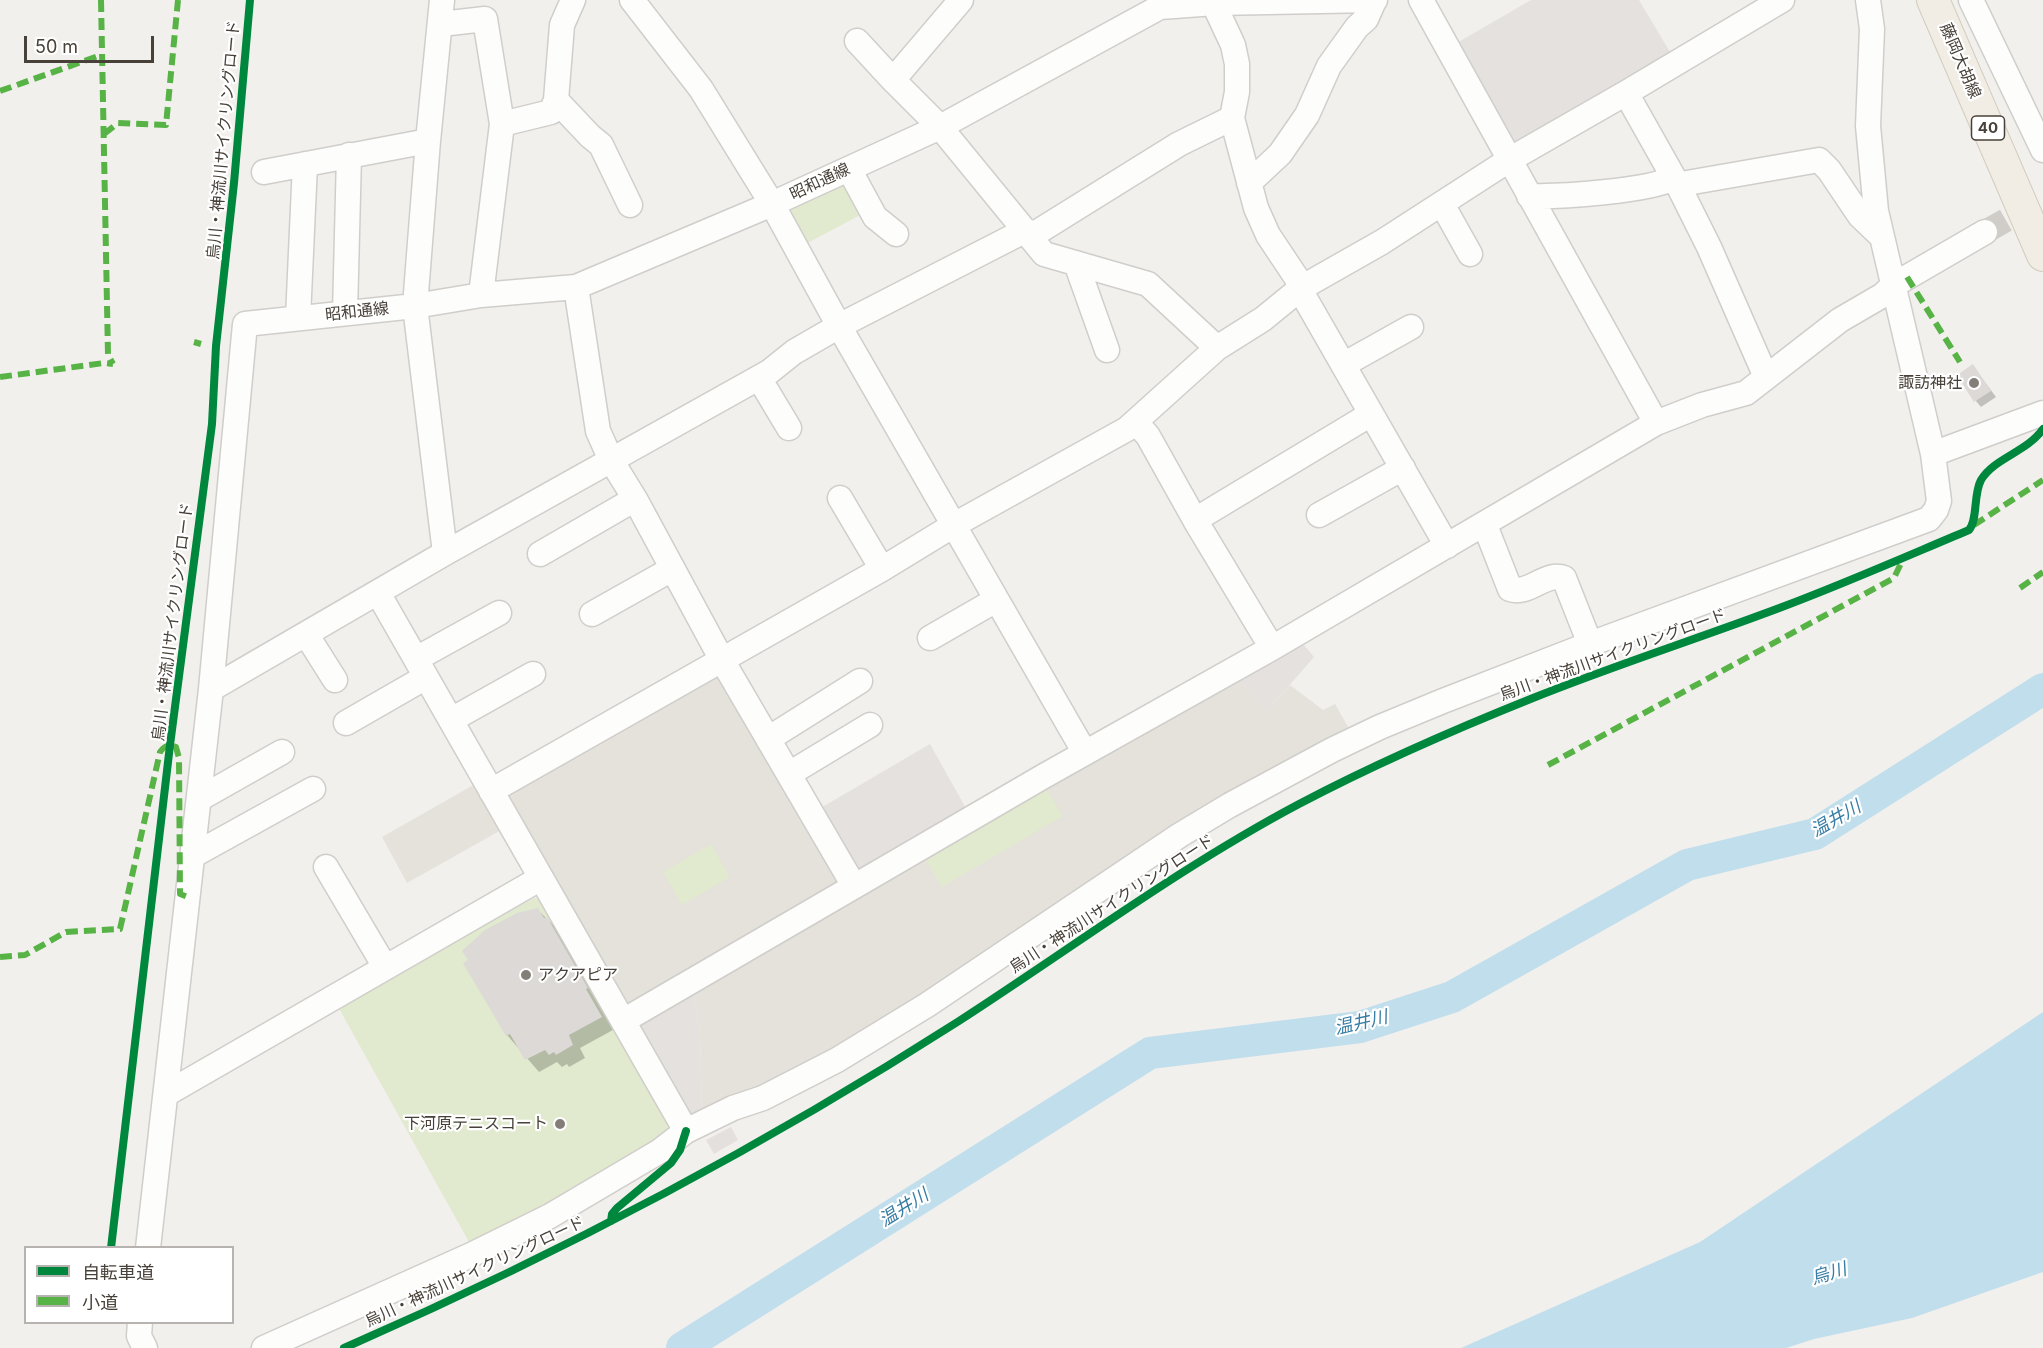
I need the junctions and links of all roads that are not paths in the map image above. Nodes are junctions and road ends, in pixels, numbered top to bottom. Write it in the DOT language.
graph roads {
  1 [pos="442,0"];
  2 [pos="573,0"];
  3 [pos="961,0"];
  4 [pos="1421,0"];
  5 [pos="1782,0"];
  6 [pos="1868,0"];
  7 [pos="1933,0"];
  8 [pos="1971,0"];
  9 [pos="1214,1"];
  10 [pos="1375,1"];
  11 [pos="639,2"];
  12 [pos="441,24"];
  13 [pos="856,41"];
  14 [pos="893,80"];
  15 [pos="1626,93"];
  16 [pos="556,100"];
  17 [pos="1232,118"];
  18 [pos="502,124"];
  19 [pos="940,127"];
  20 [pos="428,141"];
  21 [pos="2043,150"];
  22 [pos="349,155"];
  23 [pos="1509,159"];
  24 [pos="304,164"];
  25 [pos="849,169"];
  26 [pos="264,172"];
  27 [pos="1676,182"];
  28 [pos="1249,183"];
  29 [pos="1529,196"];
  30 [pos="771,204"];
  31 [pos="1442,204"];
  32 [pos="630,205"];
  33 [pos="1024,231"];
  34 [pos="1985,232"];
  35 [pos="896,234"];
  36 [pos="1880,235"];
  37 [pos="1470,254"];
  38 [pos="2043,255"];
  39 [pos="1076,263"];
  40 [pos="1892,286"];
  41 [pos="576,287"];
  42 [pos="1300,288"];
  43 [pos="481,295"];
  44 [pos="415,306"];
  45 [pos="345,314"];
  46 [pos="298,318"];
  47 [pos="839,326"];
  48 [pos="1411,327"];
  49 [pos="1217,348"];
  50 [pos="1107,350"];
  51 [pos="1343,365"];
  52 [pos="1766,376"];
  53 [pos="759,378"];
  54 [pos="2043,413"];
  55 [pos="1371,414"];
  56 [pos="1136,422"];
  57 [pos="1656,423"];
  58 [pos="789,428"];
  59 [pos="1934,454"];
  60 [pos="611,460"];
  61 [pos="1403,468"];
  62 [pos="840,498"];
  63 [pos="635,499"];
  64 [pos="1319,515"];
  65 [pos="1195,520"];
  66 [pos="954,525"];
  67 [pos="1483,525"];
  68 [pos="1447,546"];
  69 [pos="445,553"];
  70 [pos="540,554"];
  71 [pos="672,568"];
  72 [pos="882,569"];
  73 [pos="378,593"];
  74 [pos="996,600"];
  75 [pos="499,613"];
  76 [pos="592,614"];
  77 [pos="306,634"];
  78 [pos="930,638"];
  79 [pos="1590,644"];
  80 [pos="1272,648"];
  81 [pos="722,660"];
  82 [pos="421,668"];
  83 [pos="533,674"];
  84 [pos="335,680"];
  85 [pos="860,681"];
  86 [pos="211,689"];
  87 [pos="451,720"];
  88 [pos="346,723"];
  89 [pos="870,725"];
  90 [pos="768,739"];
  91 [pos="282,752"];
  92 [pos="1084,753"];
  93 [pos="789,774"];
  94 [pos="314,789"];
  95 [pos="491,790"];
  96 [pos="199,799"];
  97 [pos="192,856"];
  98 [pos="326,867"];
  99 [pos="541,878"];
  100 [pos="854,886"];
  101 [pos="386,967"];
  102 [pos="623,1021"];
  103 [pos="166,1094"];
  104 [pos="686,1131"];
  105 [pos="148,1246"];
  106 [pos="140,1324"];
  107 [pos="145,1348"];
  108 [pos="264,1348"];
  1 -- 12 [label="street"];
  2 -- 16 [label="street"];
  3 -- 14 [label="street"];
  4 -- 23 [label="street"];
  5 -- 15 [label="street"];
  6 -- 36 [label="street"];
  7 -- 38 [label="main road, 藤岡大胡線 / 40"];
  8 -- 21 [label="street"];
  9 -- 10 [label="street, 昭和通線"];
  9 -- 17 [label="street"];
  9 -- 19 [label="street, 昭和通線"];
  10 -- 28 [label="street"];
  11 -- 30 [label="street"];
  12 -- 18 [label="street"];
  12 -- 20 [label="street"];
  13 -- 14 [label="street"];
  14 -- 19 [label="street"];
  15 -- 23 [label="street"];
  15 -- 27 [label="street"];
  16 -- 18 [label="street"];
  16 -- 32 [label="street"];
  17 -- 28 [label="street"];
  17 -- 33 [label="street"];
  18 -- 43 [label="street"];
  19 -- 25 [label="street, 昭和通線"];
  19 -- 33 [label="street"];
  20 -- 22 [label="street"];
  20 -- 44 [label="street"];
  22 -- 24 [label="street"];
  22 -- 45 [label="street"];
  23 -- 29 [label="street"];
  23 -- 31 [label="street"];
  24 -- 26 [label="street"];
  24 -- 46 [label="street"];
  25 -- 30 [label="street, 昭和通線"];
  25 -- 35 [label="street"];
  27 -- 29 [label="street"];
  27 -- 36 [label="street"];
  27 -- 52 [label="street"];
  28 -- 42 [label="street"];
  29 -- 57 [label="street"];
  30 -- 41 [label="street, 昭和通線"];
  30 -- 47 [label="street"];
  31 -- 37 [label="street"];
  31 -- 42 [label="street"];
  33 -- 39 [label="street"];
  33 -- 47 [label="street"];
  34 -- 40 [label="street"];
  36 -- 40 [label="street"];
  39 -- 49 [label="street"];
  39 -- 50 [label="street"];
  40 -- 52 [label="street"];
  40 -- 59 [label="street"];
  41 -- 43 [label="street, 昭和通線"];
  41 -- 60 [label="street"];
  42 -- 49 [label="street"];
  42 -- 51 [label="street"];
  43 -- 44 [label="street, 昭和通線"];
  44 -- 45 [label="street, 昭和通線"];
  44 -- 69 [label="street"];
  45 -- 46 [label="street, 昭和通線"];
  46 -- 86 [label="street, 昭和通線"];
  47 -- 53 [label="street"];
  47 -- 66 [label="street"];
  48 -- 51 [label="street"];
  49 -- 56 [label="street"];
  51 -- 55 [label="street"];
  52 -- 57 [label="street"];
  53 -- 58 [label="street"];
  53 -- 60 [label="street"];
  54 -- 59 [label="street"];
  55 -- 61 [label="street"];
  55 -- 65 [label="street"];
  56 -- 65 [label="street"];
  56 -- 66 [label="street"];
  57 -- 67 [label="street"];
  59 -- 79 [label="street"];
  60 -- 63 [label="street"];
  60 -- 69 [label="street"];
  61 -- 64 [label="street"];
  61 -- 68 [label="street"];
  62 -- 72 [label="street"];
  63 -- 70 [label="street"];
  63 -- 71 [label="street"];
  65 -- 80 [label="street"];
  66 -- 72 [label="street"];
  66 -- 74 [label="street"];
  67 -- 68 [label="street"];
  67 -- 79 [label="street"];
  68 -- 80 [label="street"];
  69 -- 73 [label="street"];
  71 -- 76 [label="street"];
  71 -- 81 [label="street"];
  72 -- 81 [label="street"];
  73 -- 77 [label="street"];
  73 -- 82 [label="street"];
  74 -- 78 [label="street"];
  74 -- 92 [label="street"];
  75 -- 82 [label="street"];
  77 -- 84 [label="street"];
  77 -- 86 [label="street"];
  79 -- 104 [label="street"];
  80 -- 92 [label="street"];
  81 -- 90 [label="street"];
  81 -- 95 [label="street"];
  82 -- 87 [label="street"];
  82 -- 88 [label="street"];
  83 -- 87 [label="street"];
  85 -- 90 [label="street"];
  86 -- 96 [label="street"];
  87 -- 95 [label="street"];
  89 -- 93 [label="street"];
  90 -- 93 [label="street"];
  91 -- 96 [label="street"];
  92 -- 100 [label="street"];
  93 -- 100 [label="street"];
  94 -- 97 [label="street"];
  95 -- 99 [label="street"];
  96 -- 97 [label="street"];
  97 -- 103 [label="street"];
  98 -- 101 [label="street"];
  99 -- 101 [label="street"];
  99 -- 102 [label="street"];
  100 -- 102 [label="street"];
  101 -- 103 [label="street"];
  102 -- 104 [label="street"];
  103 -- 105 [label="street"];
  104 -- 108 [label="street"];
  106 -- 107 [label="street"];
}
